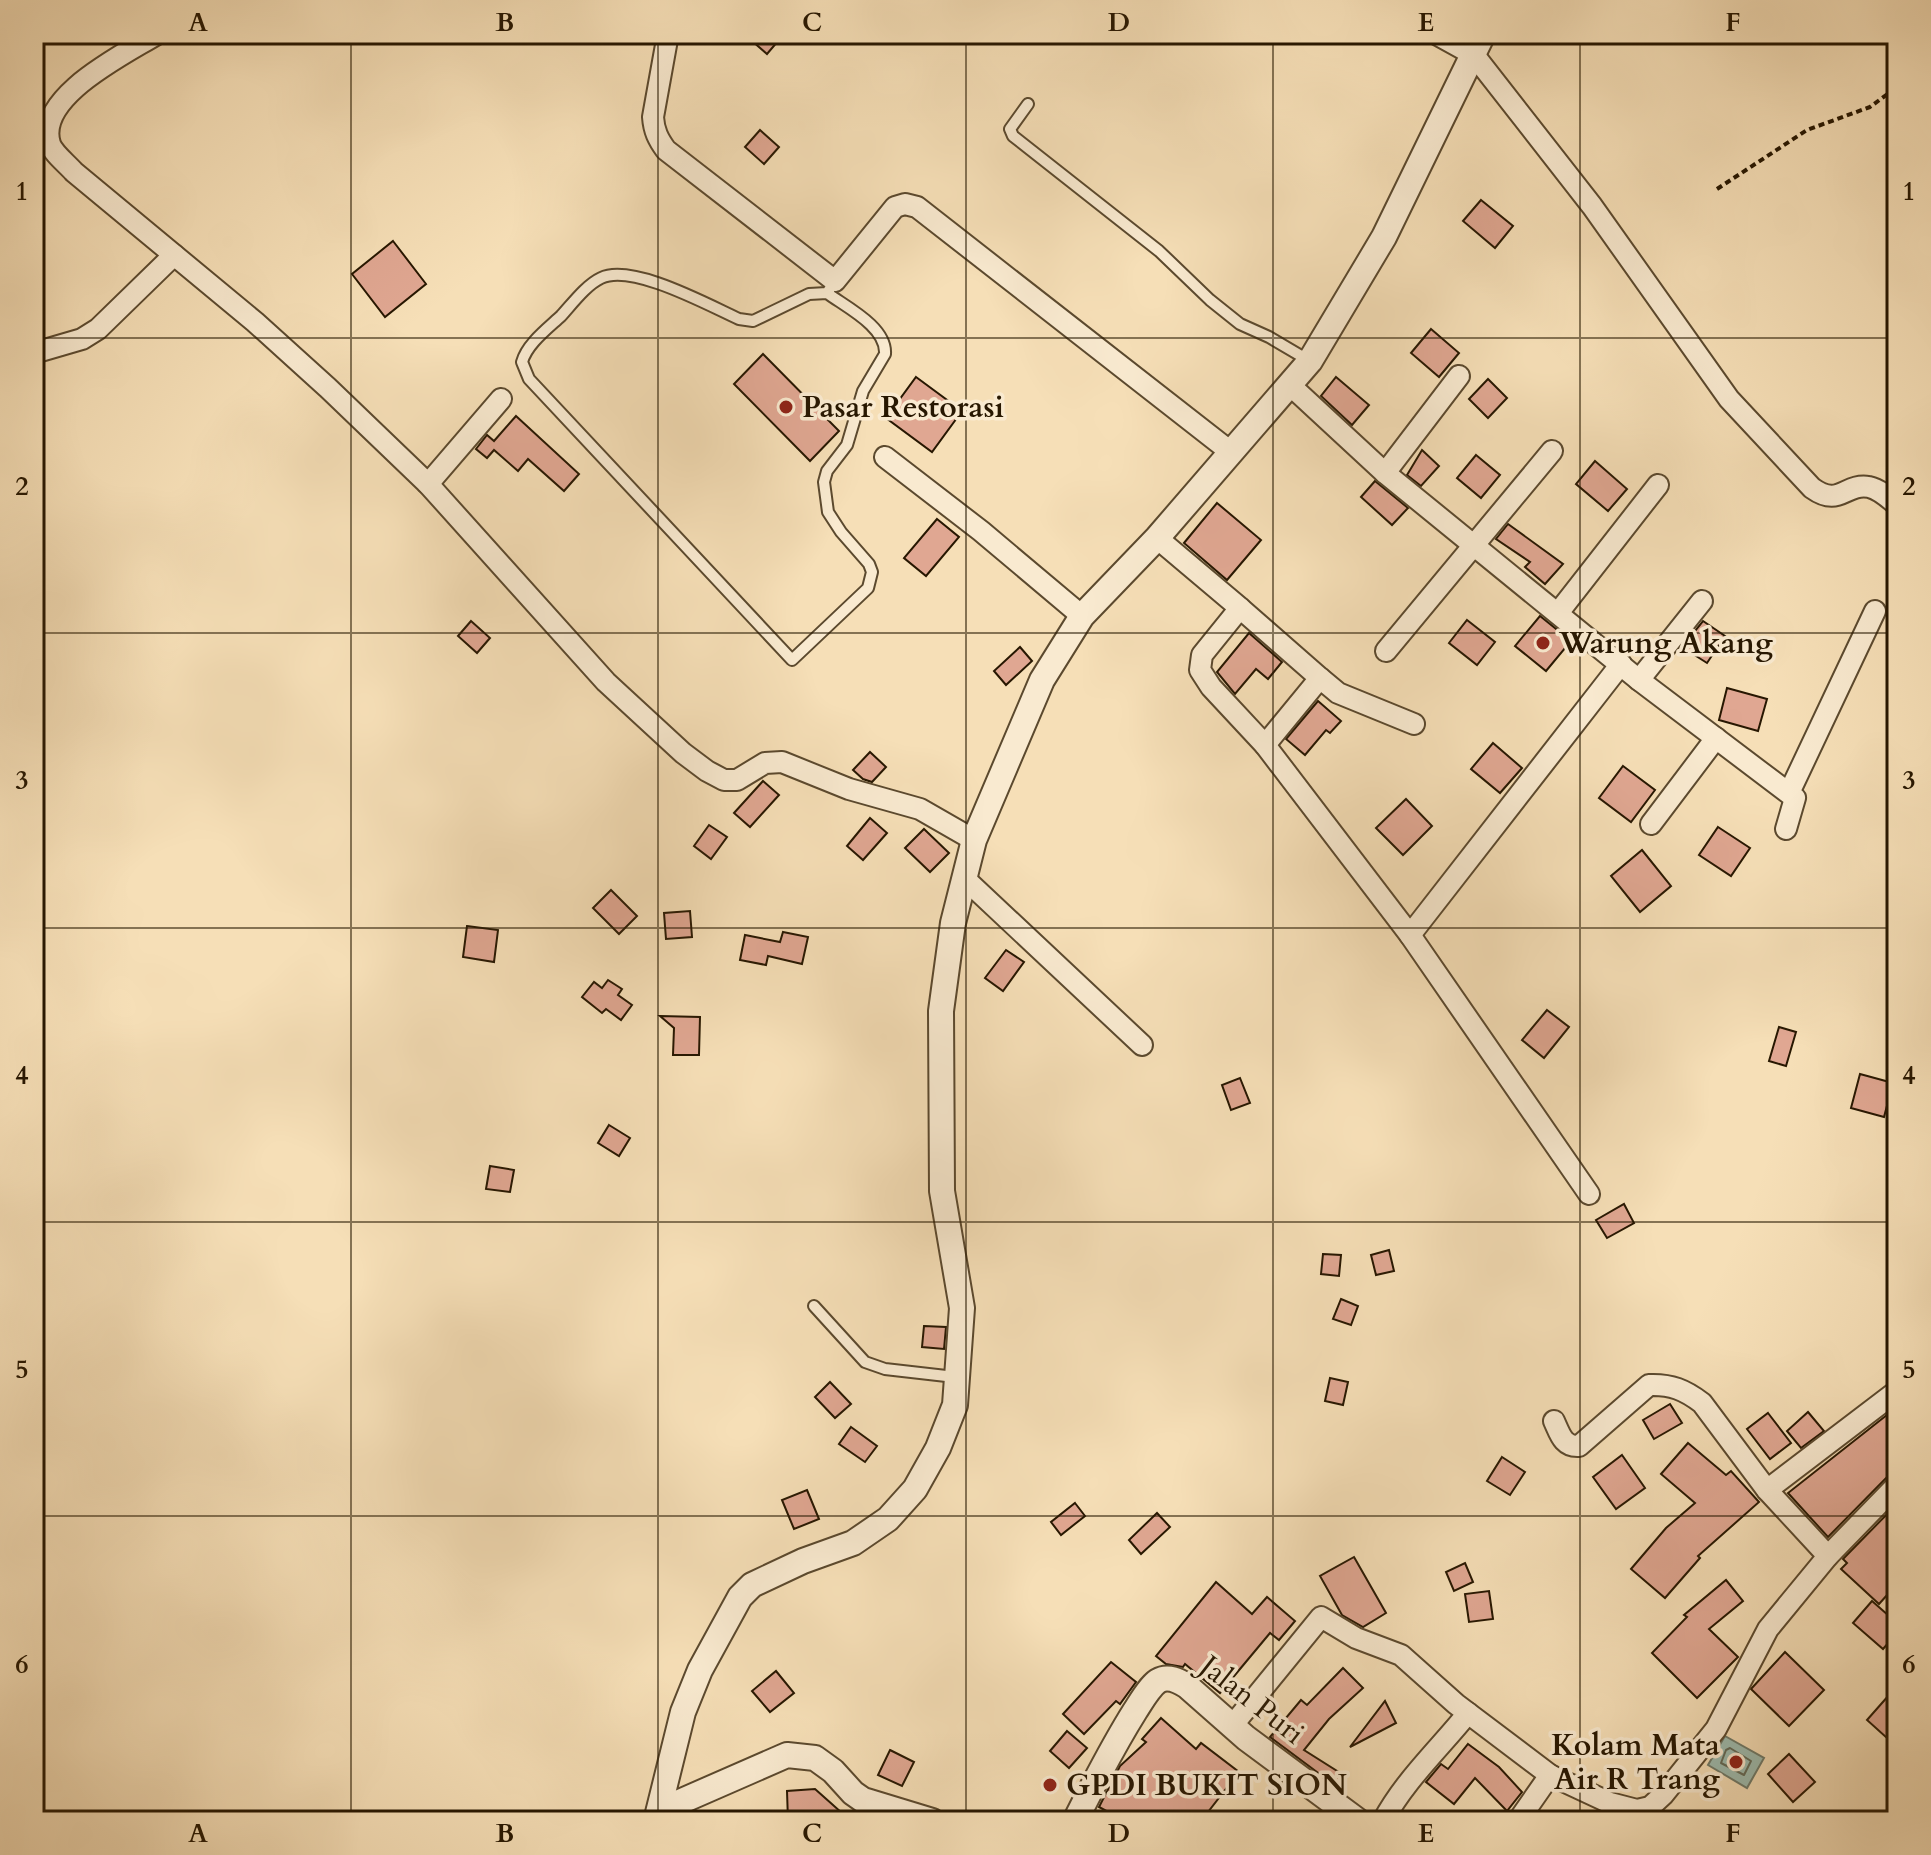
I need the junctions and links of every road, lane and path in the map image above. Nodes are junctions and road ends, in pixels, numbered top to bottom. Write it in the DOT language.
graph roads {
  1 [pos="157,34"];
  2 [pos="668,34"];
  3 [pos="1436,34"];
  4 [pos="1478,45"];
  5 [pos="1897,87"];
  6 [pos="1028,104"];
  7 [pos="1717,189"];
  8 [pos="174,255"];
  9 [pos="831,287"];
  10 [pos="34,353"];
  11 [pos="1310,361"];
  12 [pos="1459,376"];
  13 [pos="1291,386"];
  14 [pos="501,399"];
  15 [pos="1552,451"];
  16 [pos="1232,453"];
  17 [pos="885,457"];
  18 [pos="1385,473"];
  19 [pos="428,484"];
  20 [pos="1658,485"];
  21 [pos="1897,505"];
  22 [pos="1157,538"];
  23 [pos="1472,544"];
  24 [pos="1702,601"];
  25 [pos="1240,608"];
  26 [pos="1875,611"];
  27 [pos="1558,613"];
  28 [pos="1082,616"];
  29 [pos="1386,651"];
  30 [pos="1621,664"];
  31 [pos="1320,678"];
  32 [pos="1639,680"];
  33 [pos="1414,724"];
  34 [pos="1716,738"];
  35 [pos="1265,745"];
  36 [pos="1789,793"];
  37 [pos="1651,824"];
  38 [pos="1786,829"];
  39 [pos="974,840"];
  40 [pos="964,878"];
  41 [pos="1410,935"];
  42 [pos="1142,1045"];
  43 [pos="1589,1194"];
  44 [pos="814,1306"];
  45 [pos="957,1378"];
  46 [pos="1897,1391"];
  47 [pos="1554,1421"];
  48 [pos="1897,1485"];
  49 [pos="1767,1490"];
  50 [pos="1828,1556"];
  51 [pos="1468,1713"];
  52 [pos="1232,1726"];
  53 [pos="1550,1775"];
  54 [pos="657,1816"];
  55 [pos="932,1821"];
  56 [pos="1075,1821"];
  57 [pos="1358,1821"];
  58 [pos="1383,1821"];
  59 [pos="1518,1821"];
  1 -- 8 [label="street"];
  2 -- 9 [label="street"];
  3 -- 4 [label="street"];
  4 -- 11 [label="street"];
  4 -- 21 [label="street"];
  5 -- 7 [label="path"];
  6 -- 11 [label="lane"];
  8 -- 10 [label="street"];
  8 -- 19 [label="street"];
  9 -- 9 [label="lane"];
  9 -- 16 [label="street"];
  11 -- 13 [label="street"];
  12 -- 18 [label="street"];
  13 -- 16 [label="street"];
  13 -- 18 [label="street"];
  14 -- 19 [label="street"];
  15 -- 23 [label="street"];
  16 -- 22 [label="street"];
  17 -- 28 [label="street"];
  18 -- 23 [label="street"];
  19 -- 39 [label="street"];
  20 -- 27 [label="street"];
  22 -- 25 [label="street"];
  22 -- 28 [label="street"];
  23 -- 27 [label="street"];
  23 -- 29 [label="street"];
  24 -- 32 [label="street"];
  25 -- 31 [label="street"];
  25 -- 35 [label="street"];
  26 -- 36 [label="street"];
  27 -- 30 [label="street"];
  28 -- 39 [label="street"];
  30 -- 32 [label="street"];
  30 -- 41 [label="street"];
  31 -- 33 [label="street"];
  31 -- 35 [label="street"];
  32 -- 34 [label="street"];
  34 -- 36 [label="street"];
  34 -- 37 [label="street"];
  35 -- 41 [label="street"];
  36 -- 38 [label="street"];
  39 -- 40 [label="street"];
  40 -- 42 [label="street"];
  40 -- 45 [label="street"];
  41 -- 43 [label="street"];
  44 -- 45 [label="lane"];
  45 -- 54 [label="street"];
  46 -- 49 [label="street"];
  47 -- 49 [label="street"];
  48 -- 50 [label="street"];
  49 -- 50 [label="street"];
  50 -- 53 [label="street"];
  51 -- 52 [label="street"];
  51 -- 53 [label="street"];
  51 -- 58 [label="street"];
  52 -- 56 [label="street, Jalan Puri"];
  52 -- 57 [label="street, Jalan Puri"];
  53 -- 59 [label="street"];
  54 -- 55 [label="street"];
}
